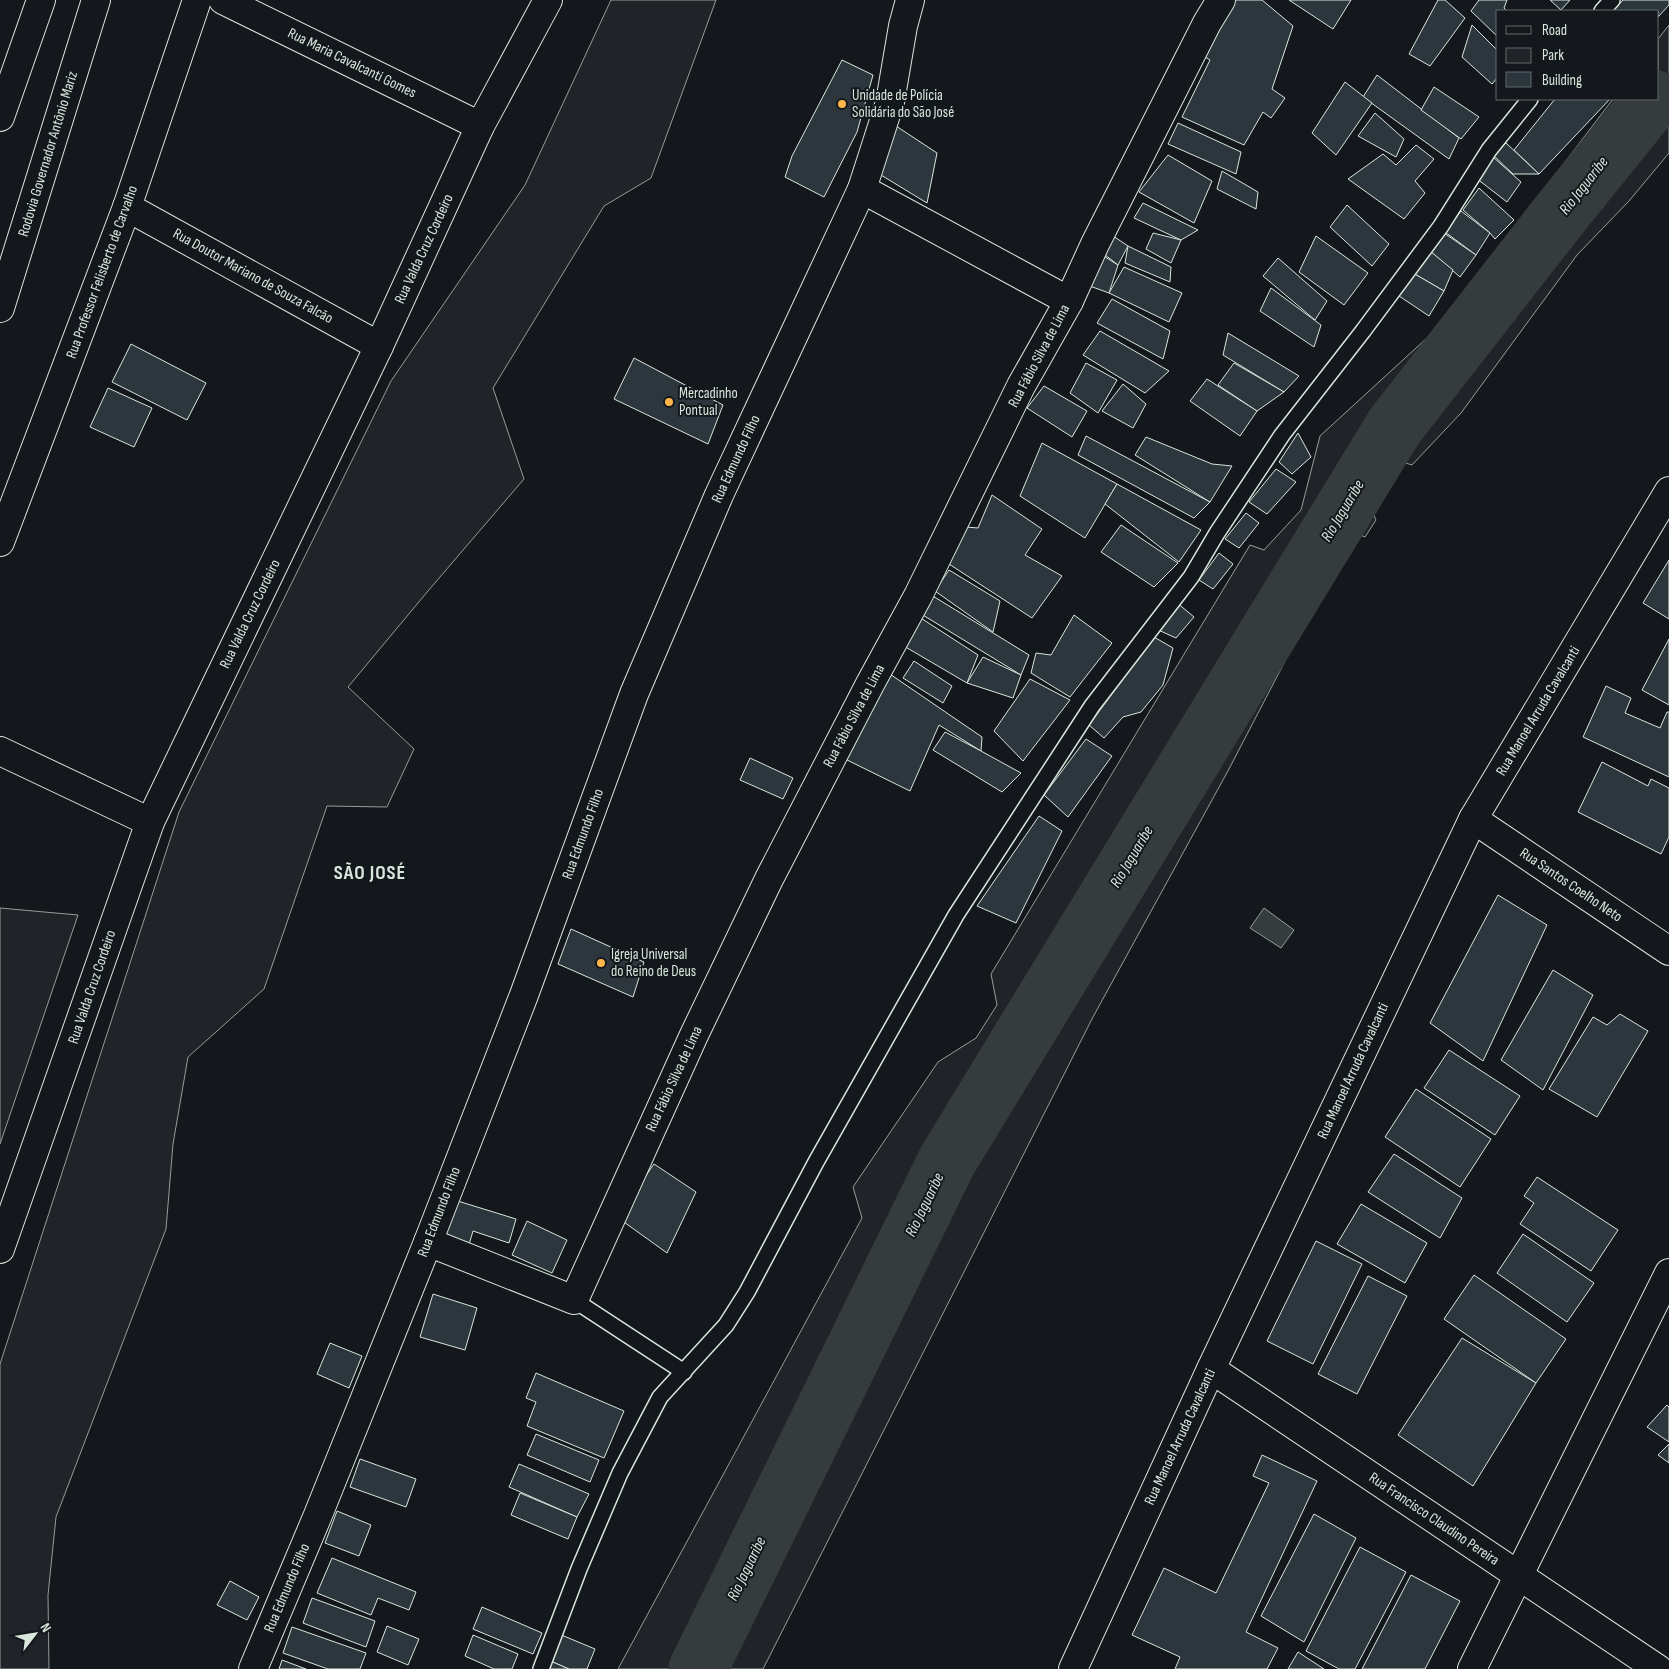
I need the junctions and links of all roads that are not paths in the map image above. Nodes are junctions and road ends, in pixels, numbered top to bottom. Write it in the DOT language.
graph roads {
  1 [pos="41,0"];
  2 [pos="96,0"];
  3 [pos="197,0"];
  4 [pos="224,0"];
  5 [pos="548,0"];
  6 [pos="910,0"];
  7 [pos="1221,0"];
  8 [pos="1612,0"];
  9 [pos="1603,10"];
  10 [pos="1529,100"];
  11 [pos="0,117"];
  12 [pos="480,126"];
  13 [pos="862,190"];
  14 [pos="127,207"];
  15 [pos="1069,301"];
  16 [pos="0,308"];
  17 [pos="379,346"];
  18 [pos="1669,491"];
  19 [pos="0,542"];
  20 [pos="0,751"];
  21 [pos="1472,819"];
  22 [pos="150,822"];
  23 [pos="1669,951"];
  24 [pos="428,1242"];
  25 [pos="0,1249"];
  26 [pos="1669,1274"];
  27 [pos="574,1300"];
  28 [pos="1211,1369"];
  29 [pos="684,1372"];
  30 [pos="1518,1575"];
  31 [pos="253,1669"];
  32 [pos="541,1669"];
  33 [pos="1073,1669"];
  34 [pos="1472,1669"];
  35 [pos="1658,1669"];
  1 -- 11 [label="main road"];
  2 -- 16 [label="main road, Rodovia Governador Antônio Mariz"];
  3 -- 14 [label="main road, Rua Professor Felisberto de Carvalho"];
  4 -- 12 [label="main road, Rua Maria Cavalcanti Gomes"];
  5 -- 12 [label="main road, Rua Valda Cruz Cordeiro"];
  6 -- 13 [label="main road, Rua Edmundo Filho"];
  7 -- 15 [label="main road, Rua Fábio Silva de Lima"];
  8 -- 9 [label="lane"];
  10 -- 29 [label="lane"];
  12 -- 17 [label="main road, Rua Valda Cruz Cordeiro"];
  13 -- 15 [label="main road"];
  13 -- 24 [label="main road, Rua Edmundo Filho"];
  14 -- 17 [label="main road, Rua Doutor Mariano de Souza Falcão"];
  14 -- 19 [label="main road, Rua Professor Felisberto de Carvalho"];
  15 -- 27 [label="main road, Rua Fábio Silva de Lima"];
  17 -- 22 [label="main road, Rua Valda Cruz Cordeiro"];
  18 -- 21 [label="main road, Rua Manoel Arruda Cavalcanti"];
  20 -- 22 [label="main road"];
  21 -- 23 [label="main road, Rua Santos Coelho Neto"];
  21 -- 28 [label="main road, Rua Manoel Arruda Cavalcanti"];
  22 -- 25 [label="main road, Rua Valda Cruz Cordeiro"];
  24 -- 27 [label="main road"];
  24 -- 31 [label="main road, Rua Edmundo Filho"];
  26 -- 30 [label="main road"];
  27 -- 29 [label="lane"];
  28 -- 30 [label="main road, Rua Francisco Claudino Pereira"];
  28 -- 33 [label="main road, Rua Manoel Arruda Cavalcanti"];
  29 -- 32 [label="lane"];
  30 -- 34 [label="main road"];
  30 -- 35 [label="main road, Rua Francisco Claudino Pereira"];
}
